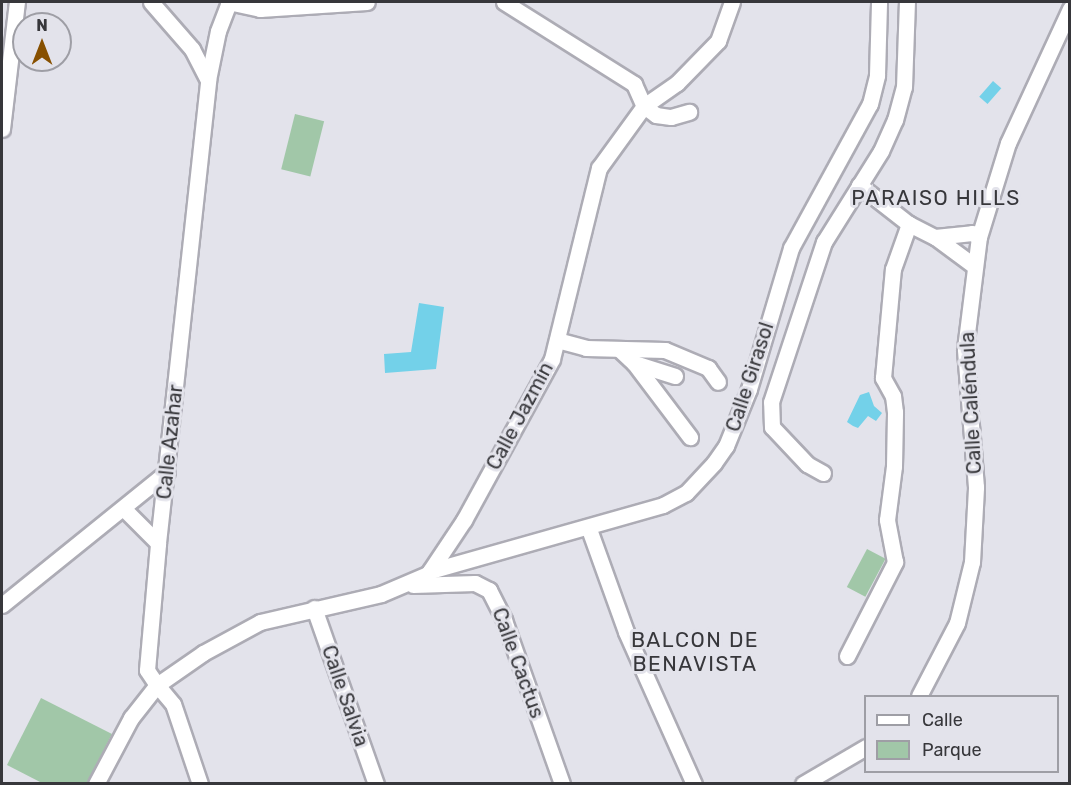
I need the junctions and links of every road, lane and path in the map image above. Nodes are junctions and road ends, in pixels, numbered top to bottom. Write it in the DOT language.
graph roads {
  1 [pos="17,2"];
  2 [pos="152,2"];
  3 [pos="228,2"];
  4 [pos="368,2"];
  5 [pos="504,2"];
  6 [pos="732,2"];
  7 [pos="879,2"];
  8 [pos="907,2"];
  9 [pos="1070,9"];
  10 [pos="208,80"];
  11 [pos="644,106"];
  12 [pos="689,112"];
  13 [pos="2,129"];
  14 [pos="859,185"];
  15 [pos="909,224"];
  16 [pos="935,237"];
  17 [pos="979,237"];
  18 [pos="974,265"];
  19 [pos="557,340"];
  20 [pos="620,350"];
  21 [pos="634,363"];
  22 [pos="675,376"];
  23 [pos="718,382"];
  24 [pos="690,437"];
  25 [pos="167,472"];
  26 [pos="823,473"];
  27 [pos="125,510"];
  28 [pos="589,529"];
  29 [pos="158,543"];
  30 [pos="430,571"];
  31 [pos="406,586"];
  32 [pos="2,605"];
  33 [pos="314,608"];
  34 [pos="847,656"];
  35 [pos="157,685"];
  36 [pos="920,695"];
  37 [pos="864,748"];
  38 [pos="96,783"];
  39 [pos="200,783"];
  40 [pos="376,783"];
  41 [pos="562,783"];
  42 [pos="694,783"];
  43 [pos="803,783"];
  1 -- 13 [label="street"];
  2 -- 10 [label="street"];
  3 -- 4 [label="street"];
  3 -- 10 [label="street, Calle Azahar"];
  5 -- 11 [label="street"];
  6 -- 11 [label="street, Calle Jazmín"];
  7 -- 28 [label="street, Calle Girasol"];
  8 -- 14 [label="street"];
  9 -- 17 [label="street, Calle Caléndula"];
  10 -- 25 [label="street, Calle Azahar"];
  11 -- 12 [label="street"];
  11 -- 19 [label="street, Calle Jazmín"];
  14 -- 15 [label="street"];
  14 -- 26 [label="street"];
  15 -- 16 [label="street"];
  15 -- 34 [label="street"];
  16 -- 17 [label="street"];
  16 -- 18 [label="street"];
  17 -- 18 [label="street, Calle Caléndula"];
  18 -- 36 [label="street, Calle Caléndula"];
  19 -- 20 [label="street"];
  19 -- 30 [label="street, Calle Jazmín"];
  20 -- 21 [label="street"];
  20 -- 23 [label="street"];
  21 -- 22 [label="street"];
  21 -- 24 [label="street"];
  25 -- 27 [label="street"];
  25 -- 29 [label="street, Calle Azahar"];
  27 -- 29 [label="street"];
  27 -- 32 [label="street"];
  28 -- 30 [label="street, Calle Girasol"];
  28 -- 42 [label="street"];
  29 -- 35 [label="street, Calle Azahar"];
  30 -- 31 [label="street, Calle Jazmín"];
  31 -- 33 [label="street, Calle Jazmín"];
  31 -- 41 [label="street, Calle Cactus"];
  33 -- 35 [label="street, Calle Jazmín"];
  33 -- 40 [label="street, Calle Salvia"];
  35 -- 38 [label="street"];
  35 -- 39 [label="street"];
  37 -- 43 [label="street"];
}
